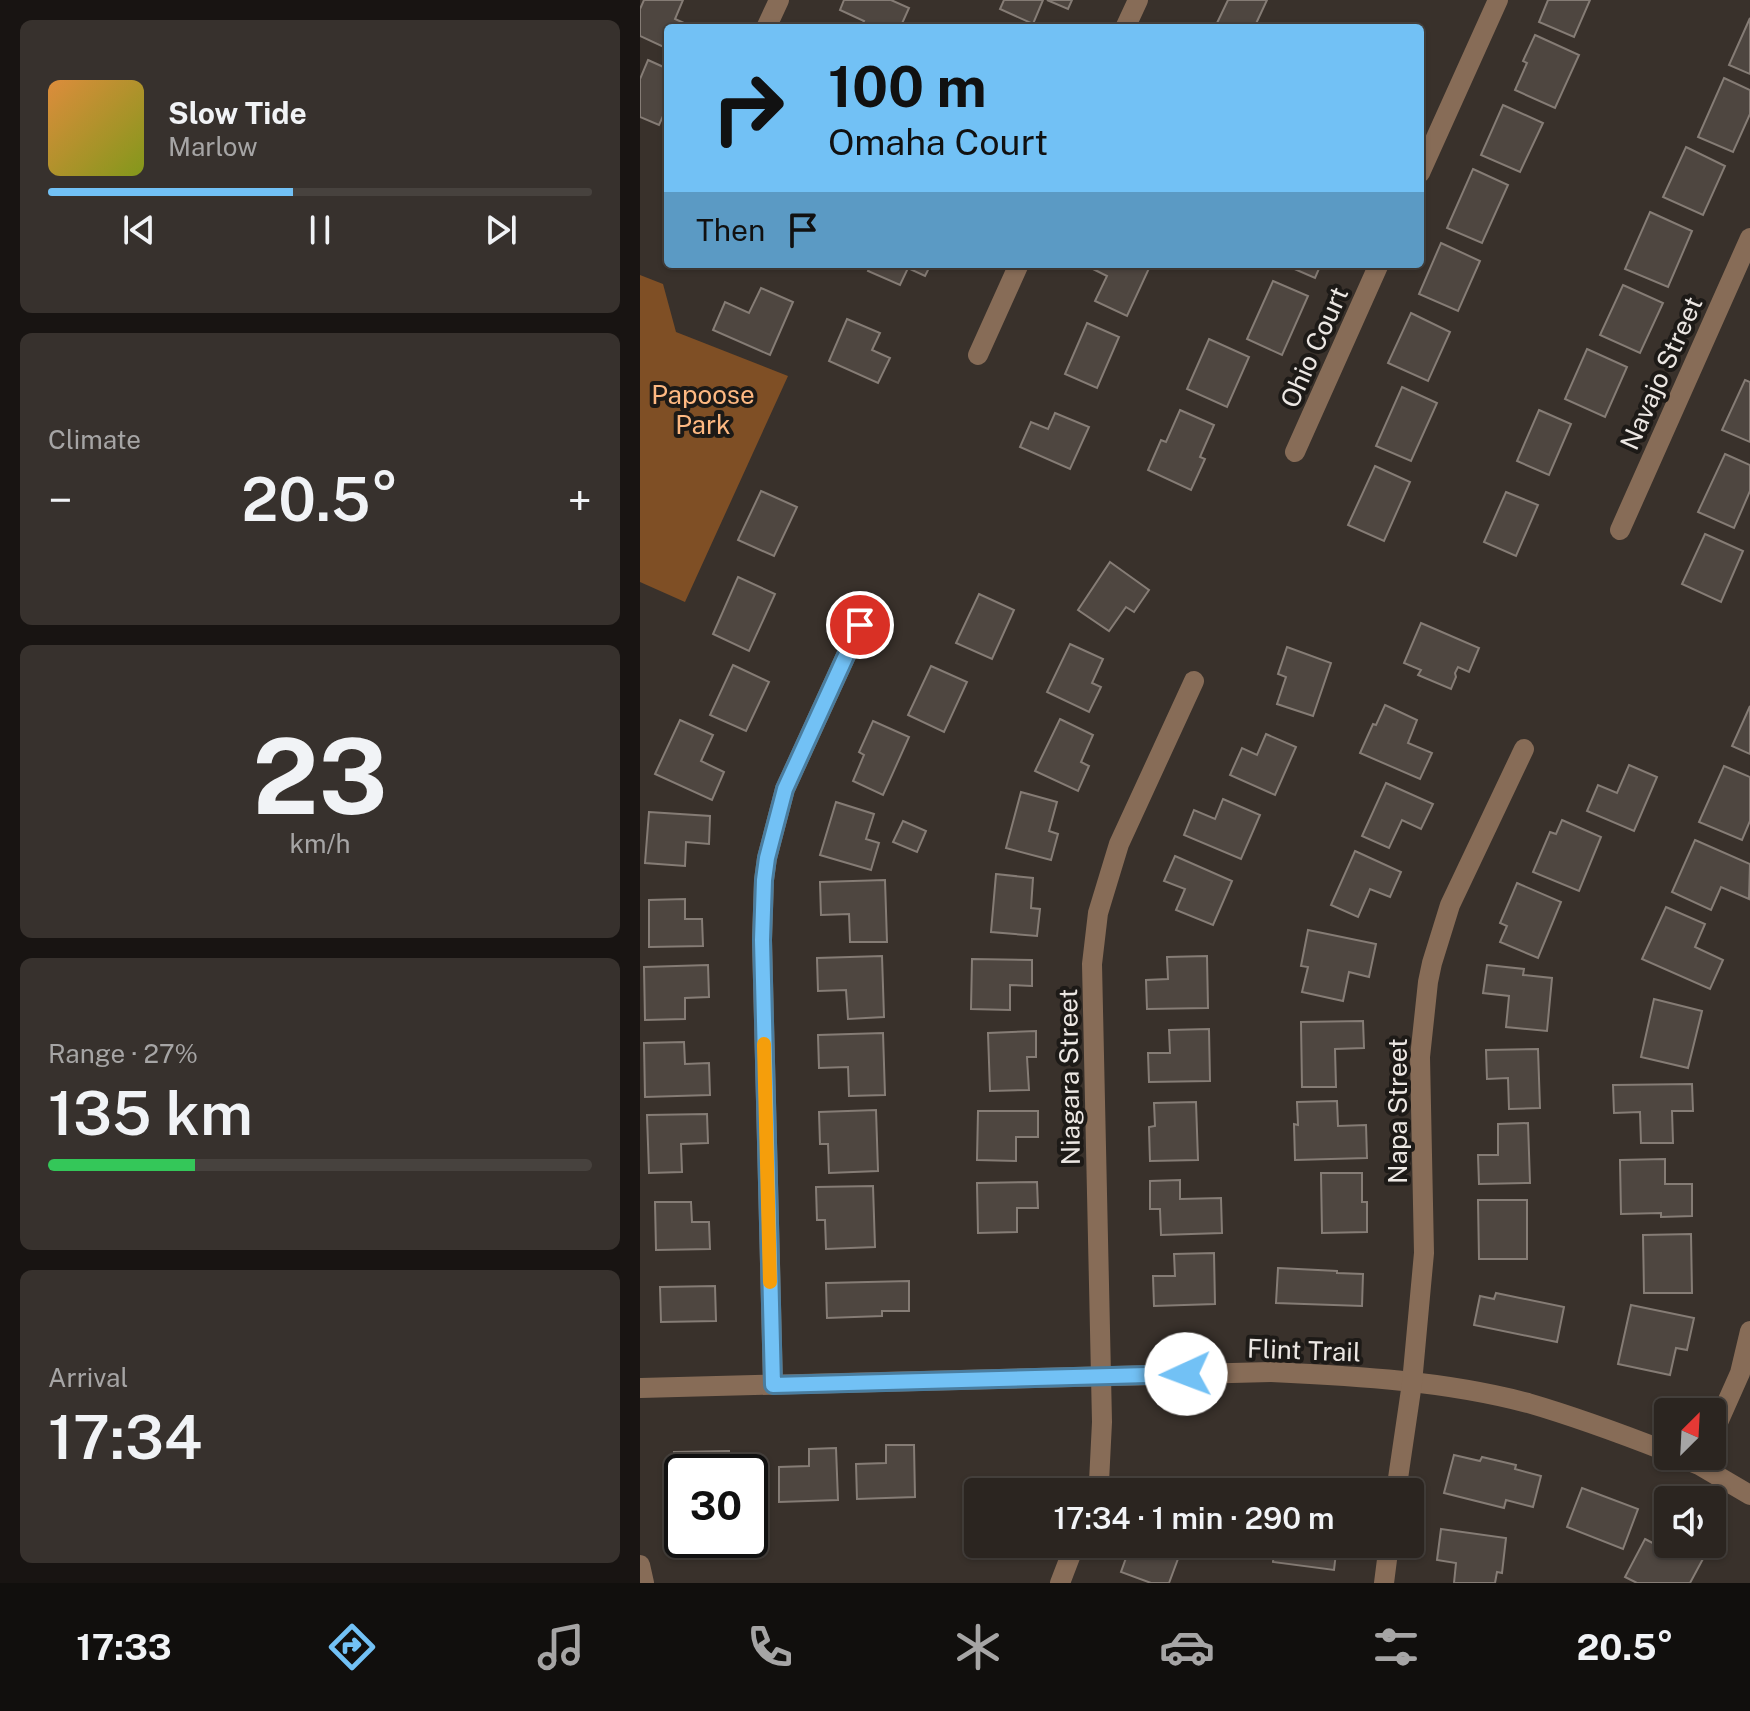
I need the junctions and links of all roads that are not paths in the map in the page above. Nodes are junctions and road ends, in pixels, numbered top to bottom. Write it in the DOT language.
graph roads {
  1 [pos="779,0"];
  2 [pos="1138,0"];
  3 [pos="1498,0"];
  4 [pos="768,24"];
  5 [pos="1127,24"];
  6 [pos="1424,164"];
  7 [pos="1750,238"];
  8 [pos="1017,268"];
  9 [pos="1377,268"];
  10 [pos="978,355"];
  11 [pos="1295,452"];
  12 [pos="1620,530"];
  13 [pos="860,625"];
  14 [pos="1194,681"];
  15 [pos="1524,749"];
  16 [pos="1750,1331"];
  17 [pos="1100,1376"];
  18 [pos="1412,1383"];
  19 [pos="773,1385"];
  20 [pos="640,1388"];
  21 [pos="1726,1404"];
  22 [pos="1654,1447"];
  23 [pos="1715,1470"];
  24 [pos="1099,1478"];
  25 [pos="1398,1478"];
  26 [pos="1750,1495"];
  27 [pos="1070,1558"];
  28 [pos="1387,1558"];
  29 [pos="640,1565"];
  30 [pos="644,1583"];
  31 [pos="1060,1583"];
  32 [pos="1384,1583"];
  1 -- 4 [label="street"];
  2 -- 5 [label="street"];
  3 -- 6 [label="street"];
  7 -- 12 [label="street, Navajo Street"];
  8 -- 10 [label="street"];
  9 -- 11 [label="street, Ohio Court"];
  13 -- 19 [label="street"];
  14 -- 17 [label="street, Niagara Street"];
  15 -- 18 [label="street, Napa Street"];
  16 -- 21 [label="street"];
  17 -- 18 [label="street, Flint Trail"];
  17 -- 19 [label="street, Flint Trail"];
  17 -- 24 [label="street, Niagara Street"];
  18 -- 22 [label="street, Flint Trail"];
  18 -- 25 [label="street, Napa Street"];
  19 -- 20 [label="street, Flint Trail"];
  23 -- 26 [label="street"];
  27 -- 31 [label="street"];
  28 -- 32 [label="street"];
  29 -- 30 [label="street"];
}
